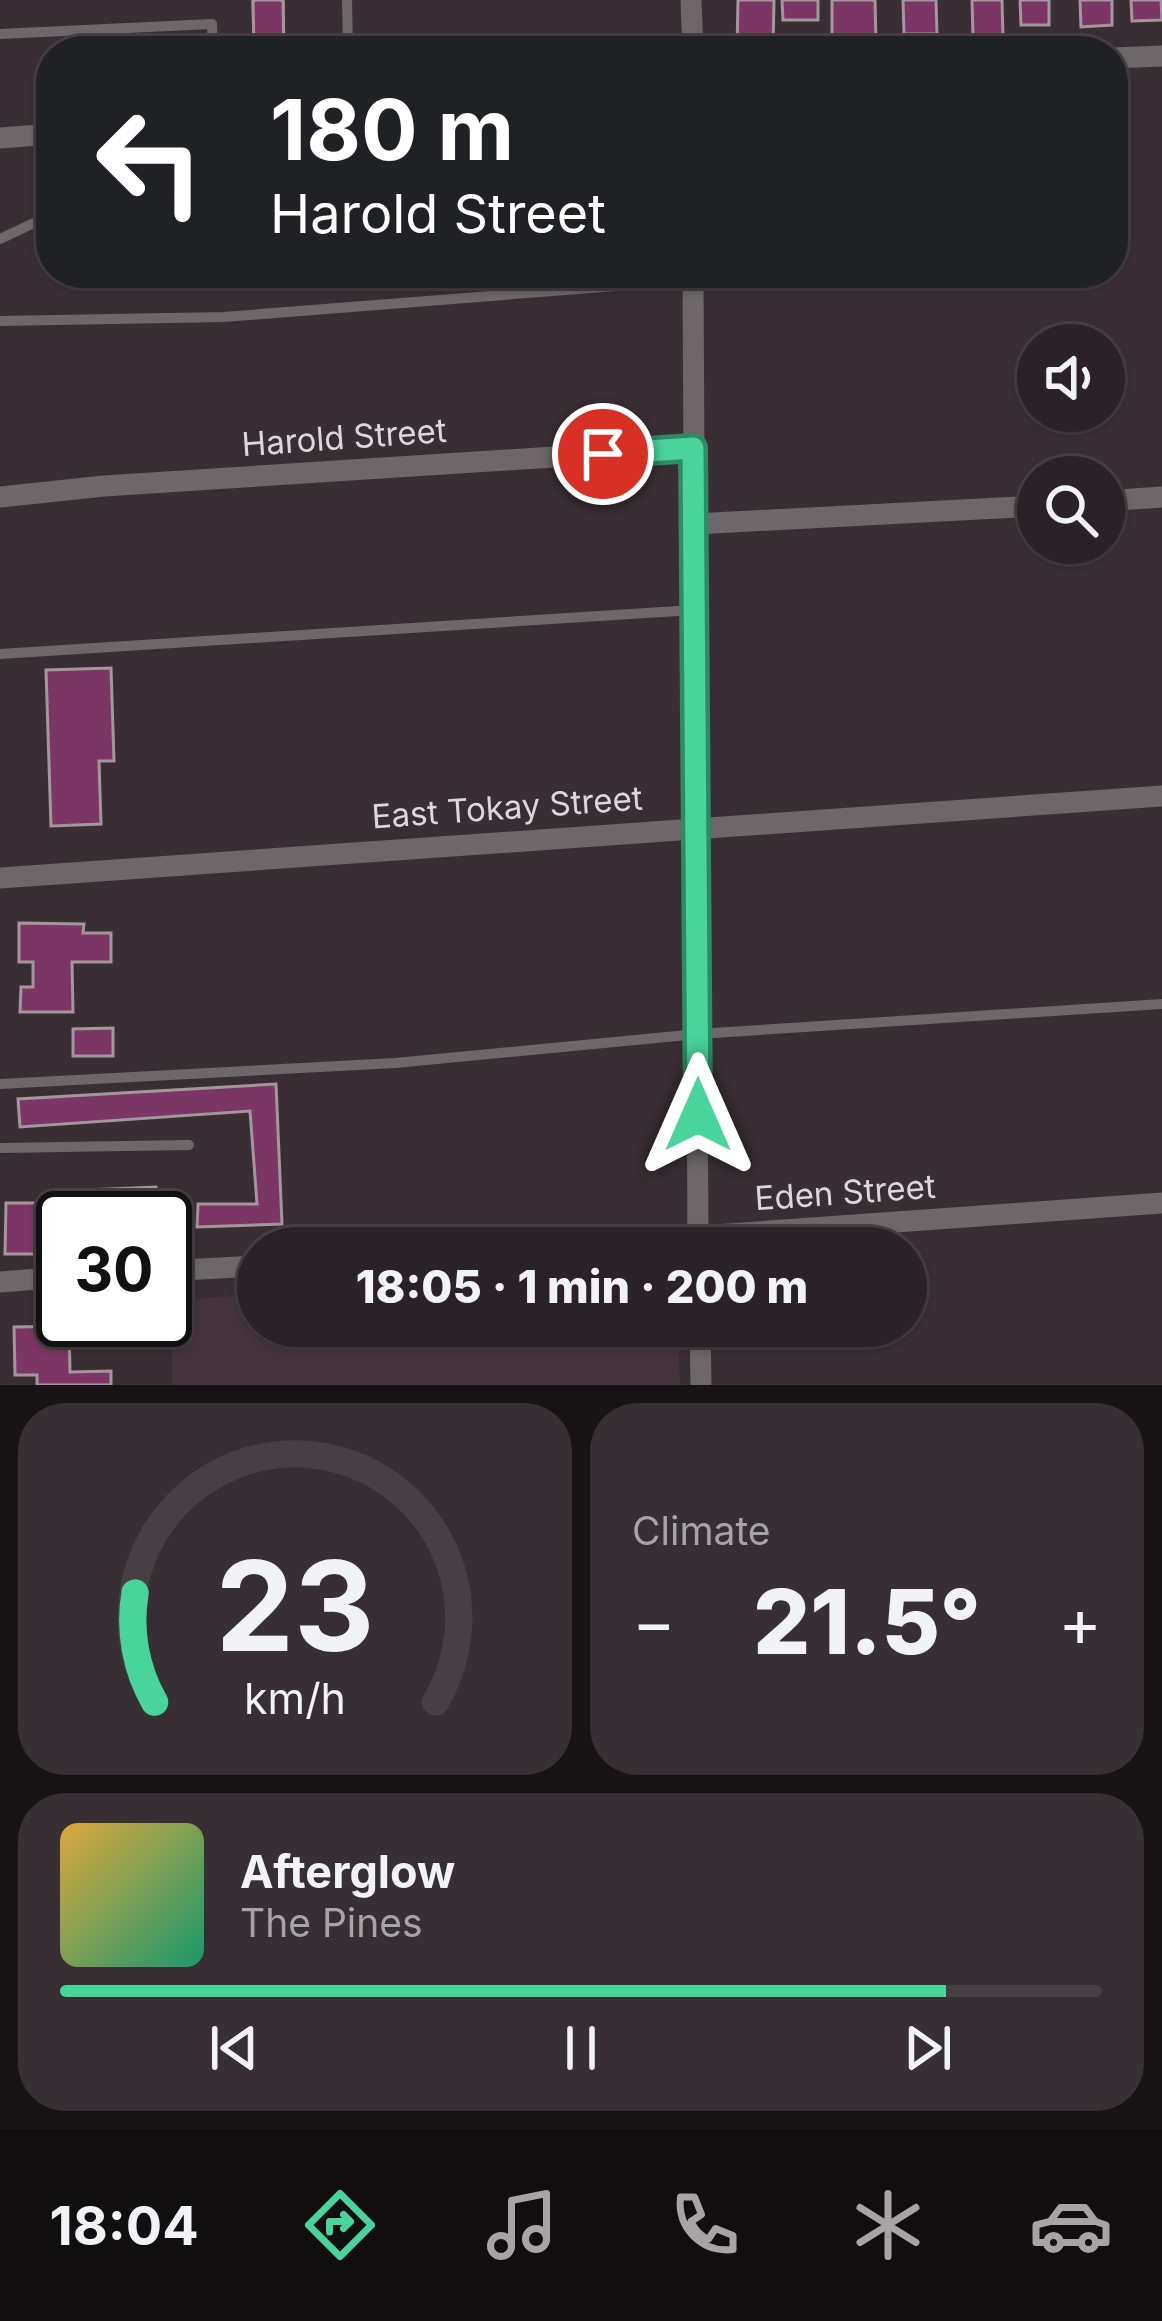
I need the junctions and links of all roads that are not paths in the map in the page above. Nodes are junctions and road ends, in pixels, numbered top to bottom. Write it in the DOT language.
graph roads {
  1 [pos="346,0"];
  2 [pos="691,0"];
  3 [pos="0,34"];
  4 [pos="212,36"];
  5 [pos="347,36"];
  6 [pos="692,36"];
  7 [pos="1162,56"];
  8 [pos="1128,57"];
  9 [pos="36,135"];
  10 [pos="0,138"];
  11 [pos="36,222"];
  12 [pos="0,239"];
  13 [pos="561,288"];
  14 [pos="693,288"];
  15 [pos="0,321"];
  16 [pos="693,448"];
  17 [pos="0,497"];
  18 [pos="1162,497"];
  19 [pos="1125,500"];
  20 [pos="1017,507"];
  21 [pos="694,524"];
  22 [pos="694,610"];
  23 [pos="0,654"];
  24 [pos="1162,796"];
  25 [pos="698,827"];
  26 [pos="0,878"];
  27 [pos="1162,1004"];
  28 [pos="698,1034"];
  29 [pos="0,1084"];
  30 [pos="189,1144"];
  31 [pos="0,1148"];
  32 [pos="1162,1203"];
  33 [pos="698,1227"];
  34 [pos="876,1227"];
  35 [pos="237,1267"];
  36 [pos="192,1270"];
  37 [pos="36,1279"];
  38 [pos="0,1282"];
  39 [pos="700,1347"];
  40 [pos="701,1385"];
  1 -- 5 [label="lane"];
  2 -- 6 [label="street"];
  3 -- 4 [label="lane"];
  7 -- 8 [label="street"];
  9 -- 10 [label="street"];
  11 -- 12 [label="lane"];
  13 -- 15 [label="lane"];
  14 -- 16 [label="street"];
  16 -- 17 [label="street, Harold Street"];
  16 -- 21 [label="street"];
  18 -- 19 [label="street"];
  20 -- 21 [label="street"];
  21 -- 22 [label="street"];
  22 -- 23 [label="lane"];
  22 -- 25 [label="street"];
  24 -- 25 [label="street, East Tokay Street"];
  25 -- 26 [label="street, East Tokay Street"];
  25 -- 28 [label="street"];
  27 -- 28 [label="lane"];
  28 -- 29 [label="lane"];
  28 -- 33 [label="street"];
  30 -- 31 [label="lane"];
  32 -- 34 [label="street, Eden Street"];
  35 -- 36 [label="street"];
  37 -- 38 [label="street"];
  39 -- 40 [label="street"];
}
